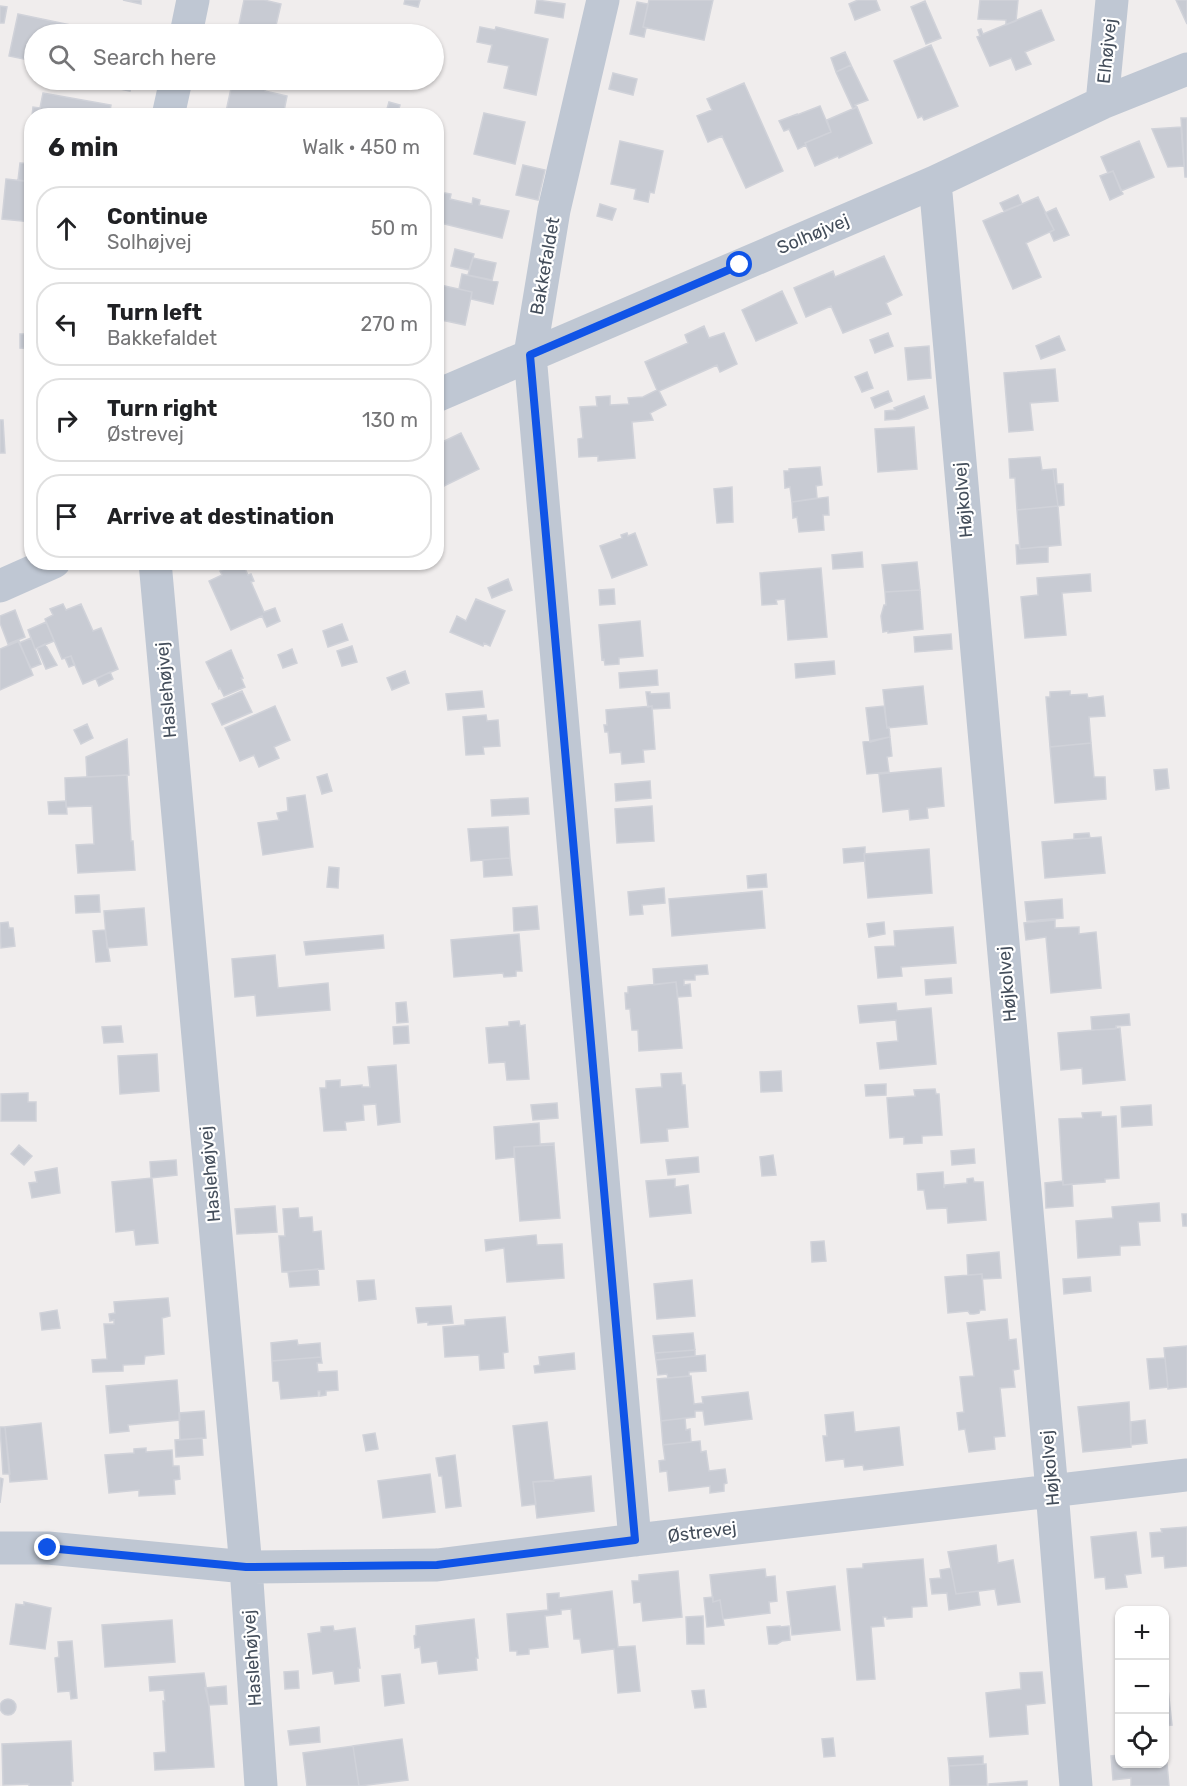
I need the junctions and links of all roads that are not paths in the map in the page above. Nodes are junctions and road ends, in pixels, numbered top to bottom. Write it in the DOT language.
graph roads {
  1 [pos="193,0"];
  2 [pos="603,0"];
  3 [pos="1112,0"];
  4 [pos="188,24"];
  5 [pos="1187,69"];
  6 [pos="174,90"];
  7 [pos="1102,103"];
  8 [pos="170,108"];
  9 [pos="935,182"];
  10 [pos="530,355"];
  11 [pos="444,393"];
  12 [pos="36,570"];
  13 [pos="156,570"];
  14 [pos="0,586"];
  15 [pos="1187,1474"];
  16 [pos="1052,1491"];
  17 [pos="635,1540"];
  18 [pos="0,1548"];
  19 [pos="246,1567"];
  20 [pos="261,1786"];
  21 [pos="1076,1786"];
  1 -- 4 [label="street"];
  2 -- 10 [label="street, Bakkefaldet"];
  3 -- 7 [label="street, Elhøjvej"];
  5 -- 7 [label="street, Solhøjvej"];
  6 -- 8 [label="street"];
  7 -- 9 [label="street, Solhøjvej"];
  9 -- 10 [label="street, Solhøjvej"];
  9 -- 16 [label="street, Højkolvej"];
  10 -- 11 [label="street, Solhøjvej"];
  10 -- 17 [label="street, Bakkefaldet"];
  12 -- 14 [label="street"];
  13 -- 19 [label="street, Haslehøjvej"];
  15 -- 16 [label="street, Østrevej"];
  16 -- 17 [label="street, Østrevej"];
  16 -- 21 [label="street, Højkolvej"];
  17 -- 19 [label="street, Østrevej"];
  18 -- 19 [label="street, Østrevej"];
  19 -- 20 [label="street, Haslehøjvej"];
}
